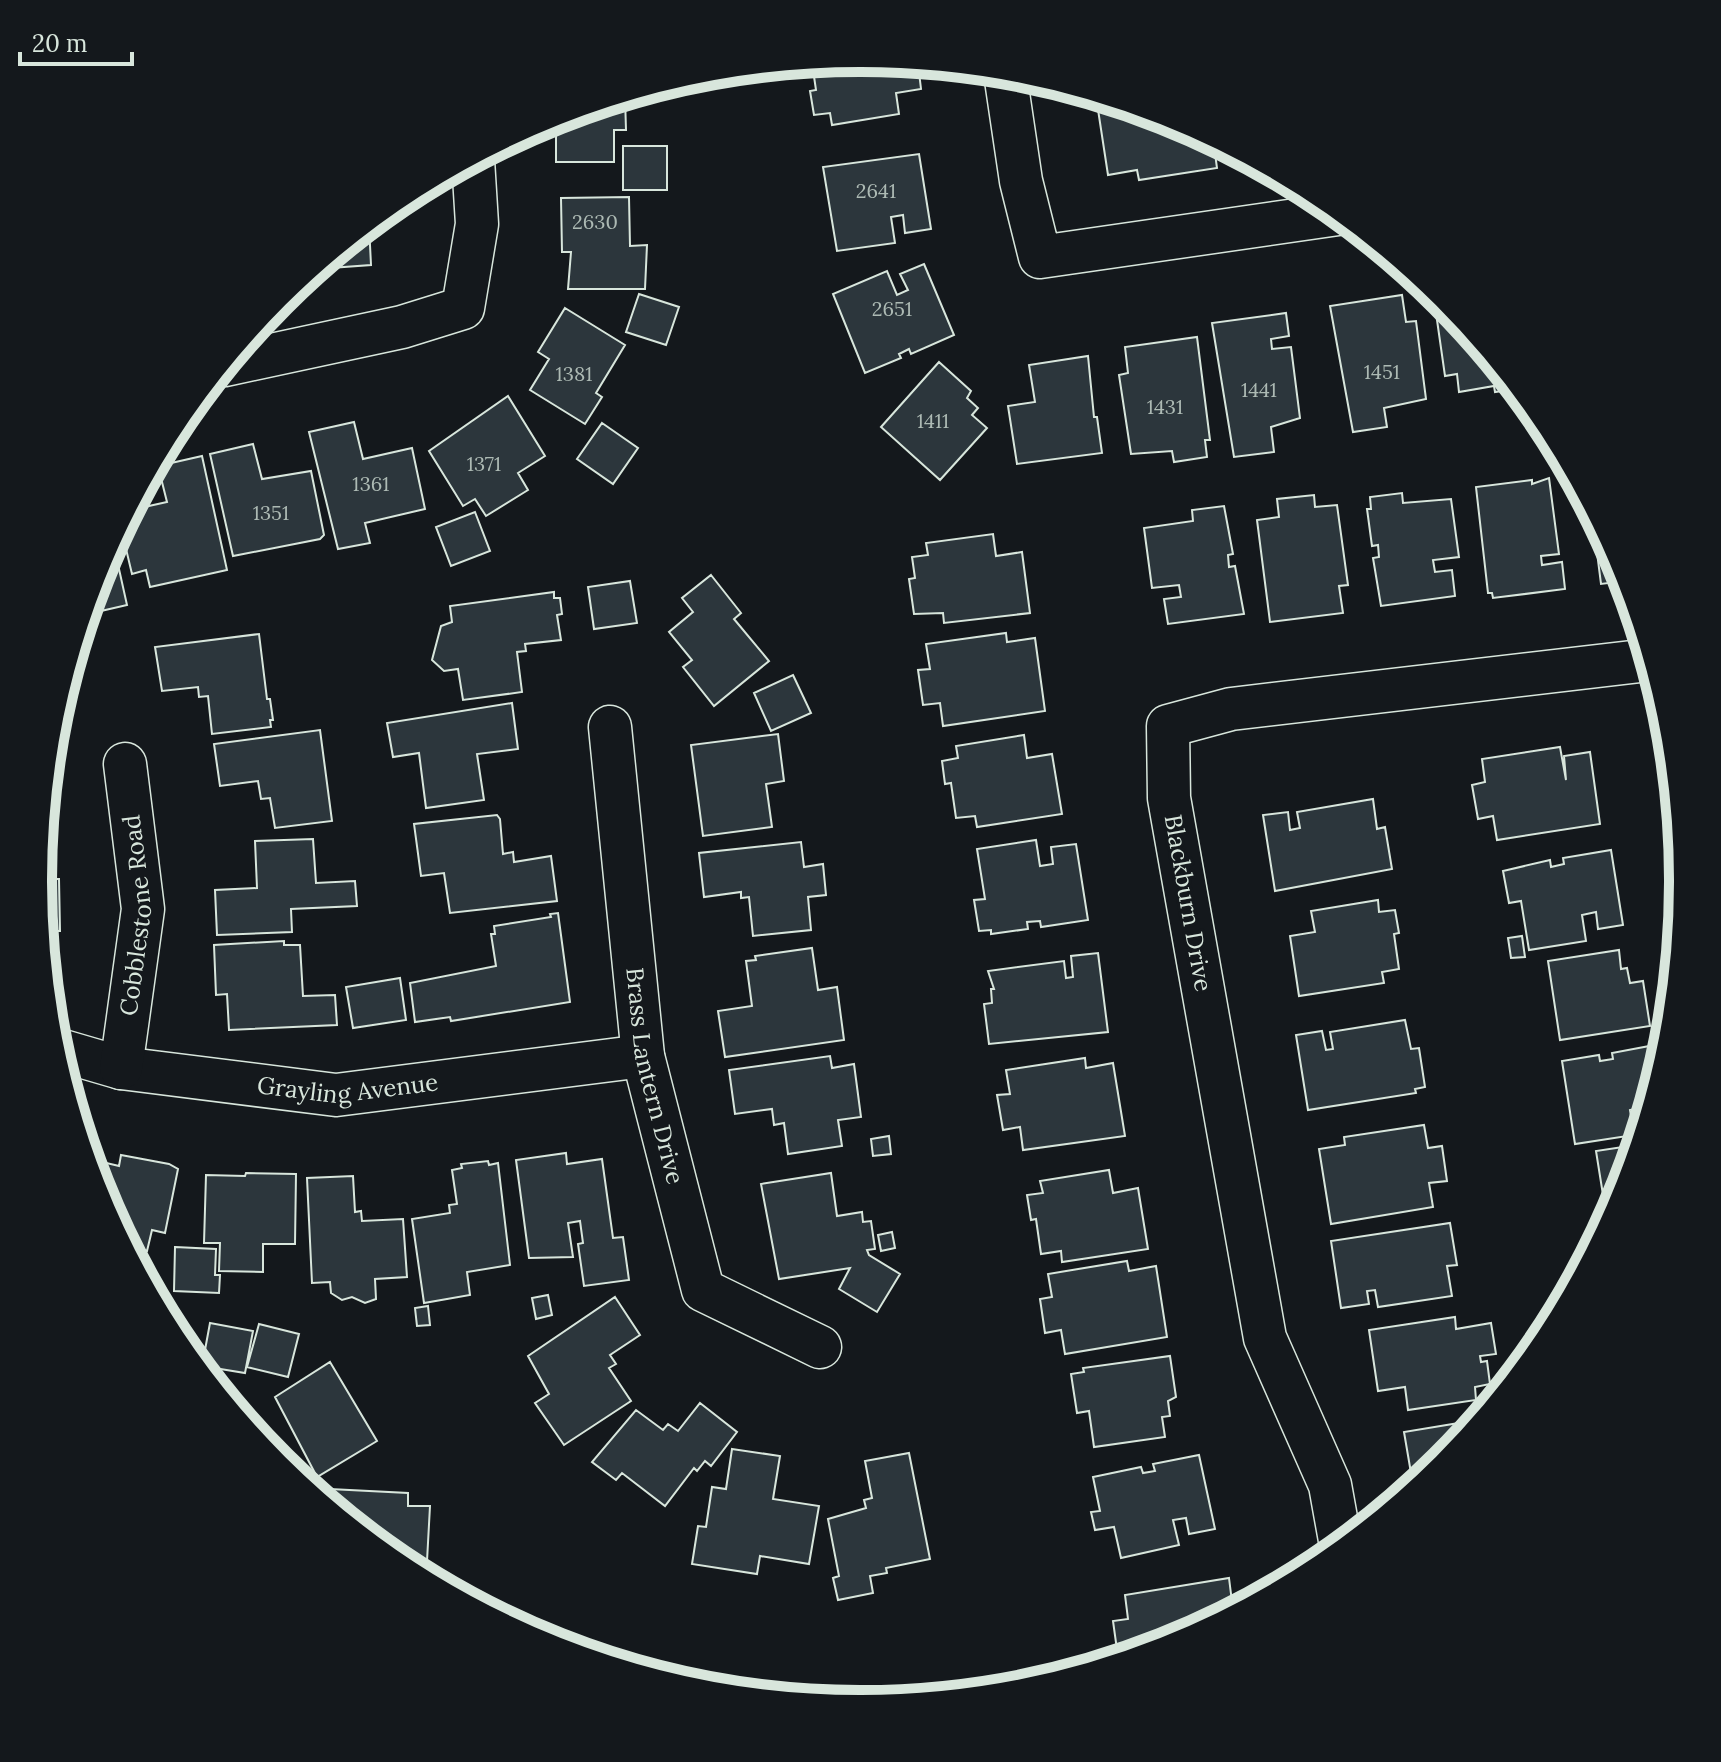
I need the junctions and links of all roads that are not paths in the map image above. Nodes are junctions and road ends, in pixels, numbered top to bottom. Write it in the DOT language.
graph roads {
  1 [pos="1007,86"];
  2 [pos="474,172"];
  3 [pos="1320,216"];
  4 [pos="242,361"];
  5 [pos="1638,661"];
  6 [pos="610,727"];
  7 [pos="125,764"];
  8 [pos="71,1054"];
  9 [pos="643,1056"];
  10 [pos="121,1068"];
  11 [pos="820,1347"];
  12 [pos="1339,1532"];
  1 -- 3 [label="street"];
  2 -- 4 [label="street"];
  5 -- 12 [label="street, Blackburn Drive"];
  6 -- 9 [label="street, Brass Lantern Drive"];
  7 -- 10 [label="street, Cobblestone Road"];
  8 -- 10 [label="street, Grayling Avenue"];
  9 -- 10 [label="street, Grayling Avenue"];
  9 -- 11 [label="street, Brass Lantern Drive"];
}
